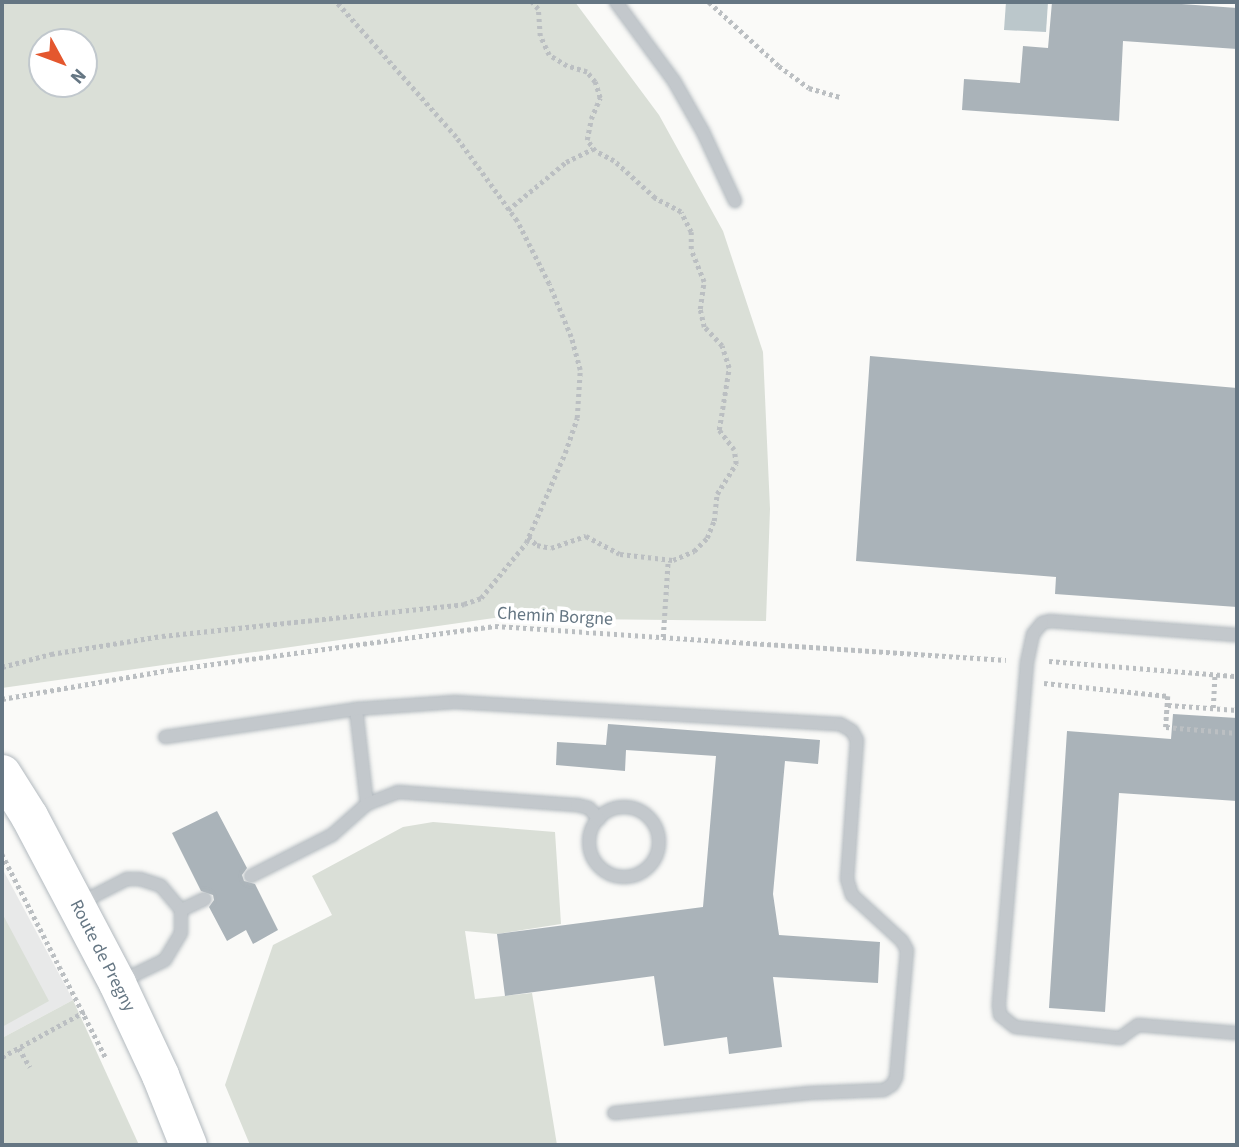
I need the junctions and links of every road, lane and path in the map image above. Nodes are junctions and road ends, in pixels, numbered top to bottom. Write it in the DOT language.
graph roads {
  1 [pos="336,2"];
  2 [pos="533,2"];
  3 [pos="616,2"];
  4 [pos="709,2"];
  5 [pos="841,97"];
  6 [pos="593,149"];
  7 [pos="735,201"];
  8 [pos="508,210"];
  9 [pos="528,537"];
  10 [pos="668,560"];
  11 [pos="1237,635"];
  12 [pos="663,637"];
  13 [pos="1027,662"];
  14 [pos="2,667"];
  15 [pos="1214,675"];
  16 [pos="1237,676"];
  17 [pos="2,699"];
  18 [pos="1168,705"];
  19 [pos="1213,708"];
  20 [pos="356,709"];
  21 [pos="1237,710"];
  22 [pos="1237,733"];
  23 [pos="165,737"];
  24 [pos="2,773"];
  25 [pos="367,804"];
  26 [pos="599,818"];
  27 [pos="2,854"];
  28 [pos="251,876"];
  29 [pos="205,899"];
  30 [pos="76,905"];
  31 [pos="181,910"];
  32 [pos="117,982"];
  33 [pos="84,1012"];
  34 [pos="1237,1033"];
  35 [pos="19,1048"];
  36 [pos="2,1057"];
  37 [pos="106,1058"];
  38 [pos="30,1067"];
  39 [pos="614,1113"];
  40 [pos="188,1145"];
  1 -- 8 [label="path"];
  2 -- 6 [label="path"];
  3 -- 7 [label="lane"];
  4 -- 5 [label="path"];
  6 -- 8 [label="path"];
  6 -- 10 [label="path"];
  8 -- 9 [label="path"];
  9 -- 10 [label="path"];
  9 -- 14 [label="path"];
  10 -- 12 [label="path"];
  11 -- 13 [label="lane"];
  12 -- 13 [label="path, Chemin Borgne"];
  12 -- 17 [label="path, Chemin Borgne"];
  13 -- 15 [label="path, Chemin Borgne"];
  13 -- 18 [label="path"];
  13 -- 34 [label="lane"];
  15 -- 16 [label="path, Chemin Borgne"];
  15 -- 19 [label="path"];
  18 -- 19 [label="path"];
  18 -- 22 [label="path"];
  19 -- 21 [label="path"];
  20 -- 23 [label="lane"];
  20 -- 25 [label="lane"];
  20 -- 39 [label="lane"];
  24 -- 30 [label="street, Route de Pregny"];
  25 -- 26 [label="lane"];
  25 -- 28 [label="lane"];
  26 -- 26 [label="lane"];
  27 -- 33 [label="path"];
  29 -- 31 [label="lane"];
  30 -- 31 [label="lane"];
  30 -- 32 [label="street, Route de Pregny"];
  31 -- 32 [label="lane"];
  32 -- 40 [label="street, Route de Pregny"];
  33 -- 35 [label="path"];
  33 -- 37 [label="path"];
  35 -- 36 [label="path"];
  35 -- 38 [label="path"];
}
